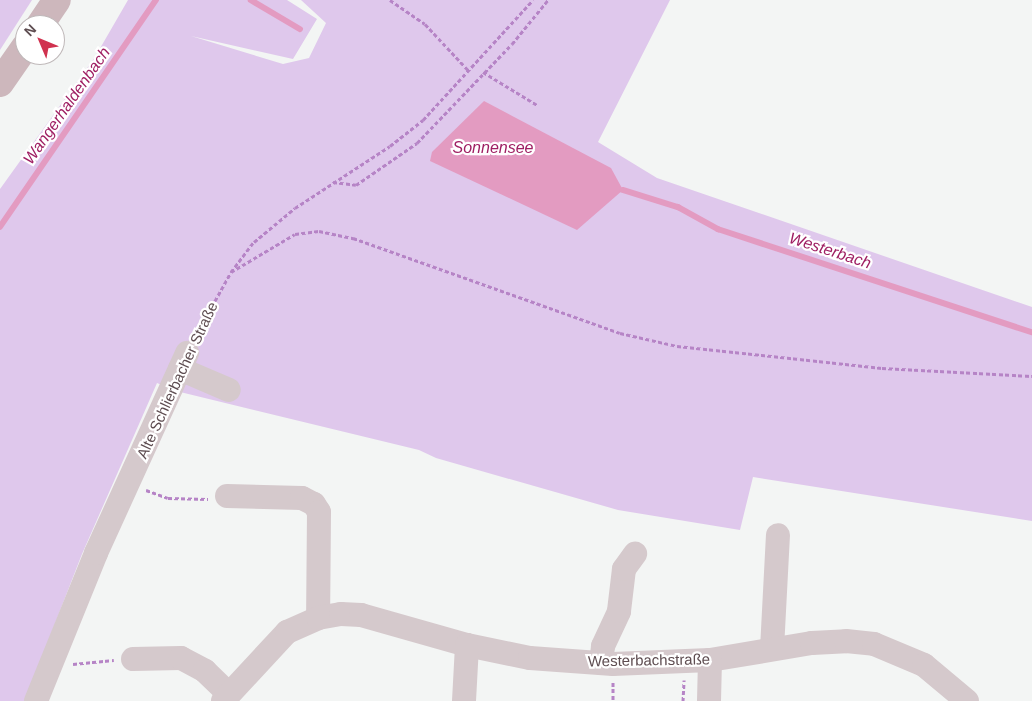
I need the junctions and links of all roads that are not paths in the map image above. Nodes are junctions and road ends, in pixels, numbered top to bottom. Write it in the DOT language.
graph roads {
  1 [pos="57,0"];
  2 [pos="47,15"];
  3 [pos="15,61"];
  4 [pos="0,83"];
  5 [pos="229,390"];
  6 [pos="227,496"];
  7 [pos="778,535"];
  8 [pos="635,554"];
  9 [pos="318,618"];
  10 [pos="467,645"];
  11 [pos="772,649"];
  12 [pos="133,659"];
  13 [pos="710,660"];
  14 [pos="601,663"];
  15 [pos="226,698"];
  16 [pos="36,701"];
  17 [pos="464,701"];
  18 [pos="708,701"];
  19 [pos="966,701"];
  1 -- 2 [label="main road"];
  3 -- 4 [label="main road"];
  5 -- 16 [label="street, Alte Schlierbacher Straße"];
  6 -- 9 [label="street"];
  7 -- 11 [label="street"];
  8 -- 14 [label="street"];
  9 -- 10 [label="street, Westerbachstraße"];
  9 -- 15 [label="street, Westerbachstraße"];
  10 -- 14 [label="street, Westerbachstraße"];
  10 -- 17 [label="street"];
  11 -- 13 [label="street, Westerbachstraße"];
  11 -- 19 [label="street, Westerbachstraße"];
  12 -- 15 [label="street, Westerbachstraße"];
  13 -- 14 [label="street, Westerbachstraße"];
  13 -- 18 [label="street"];
}
